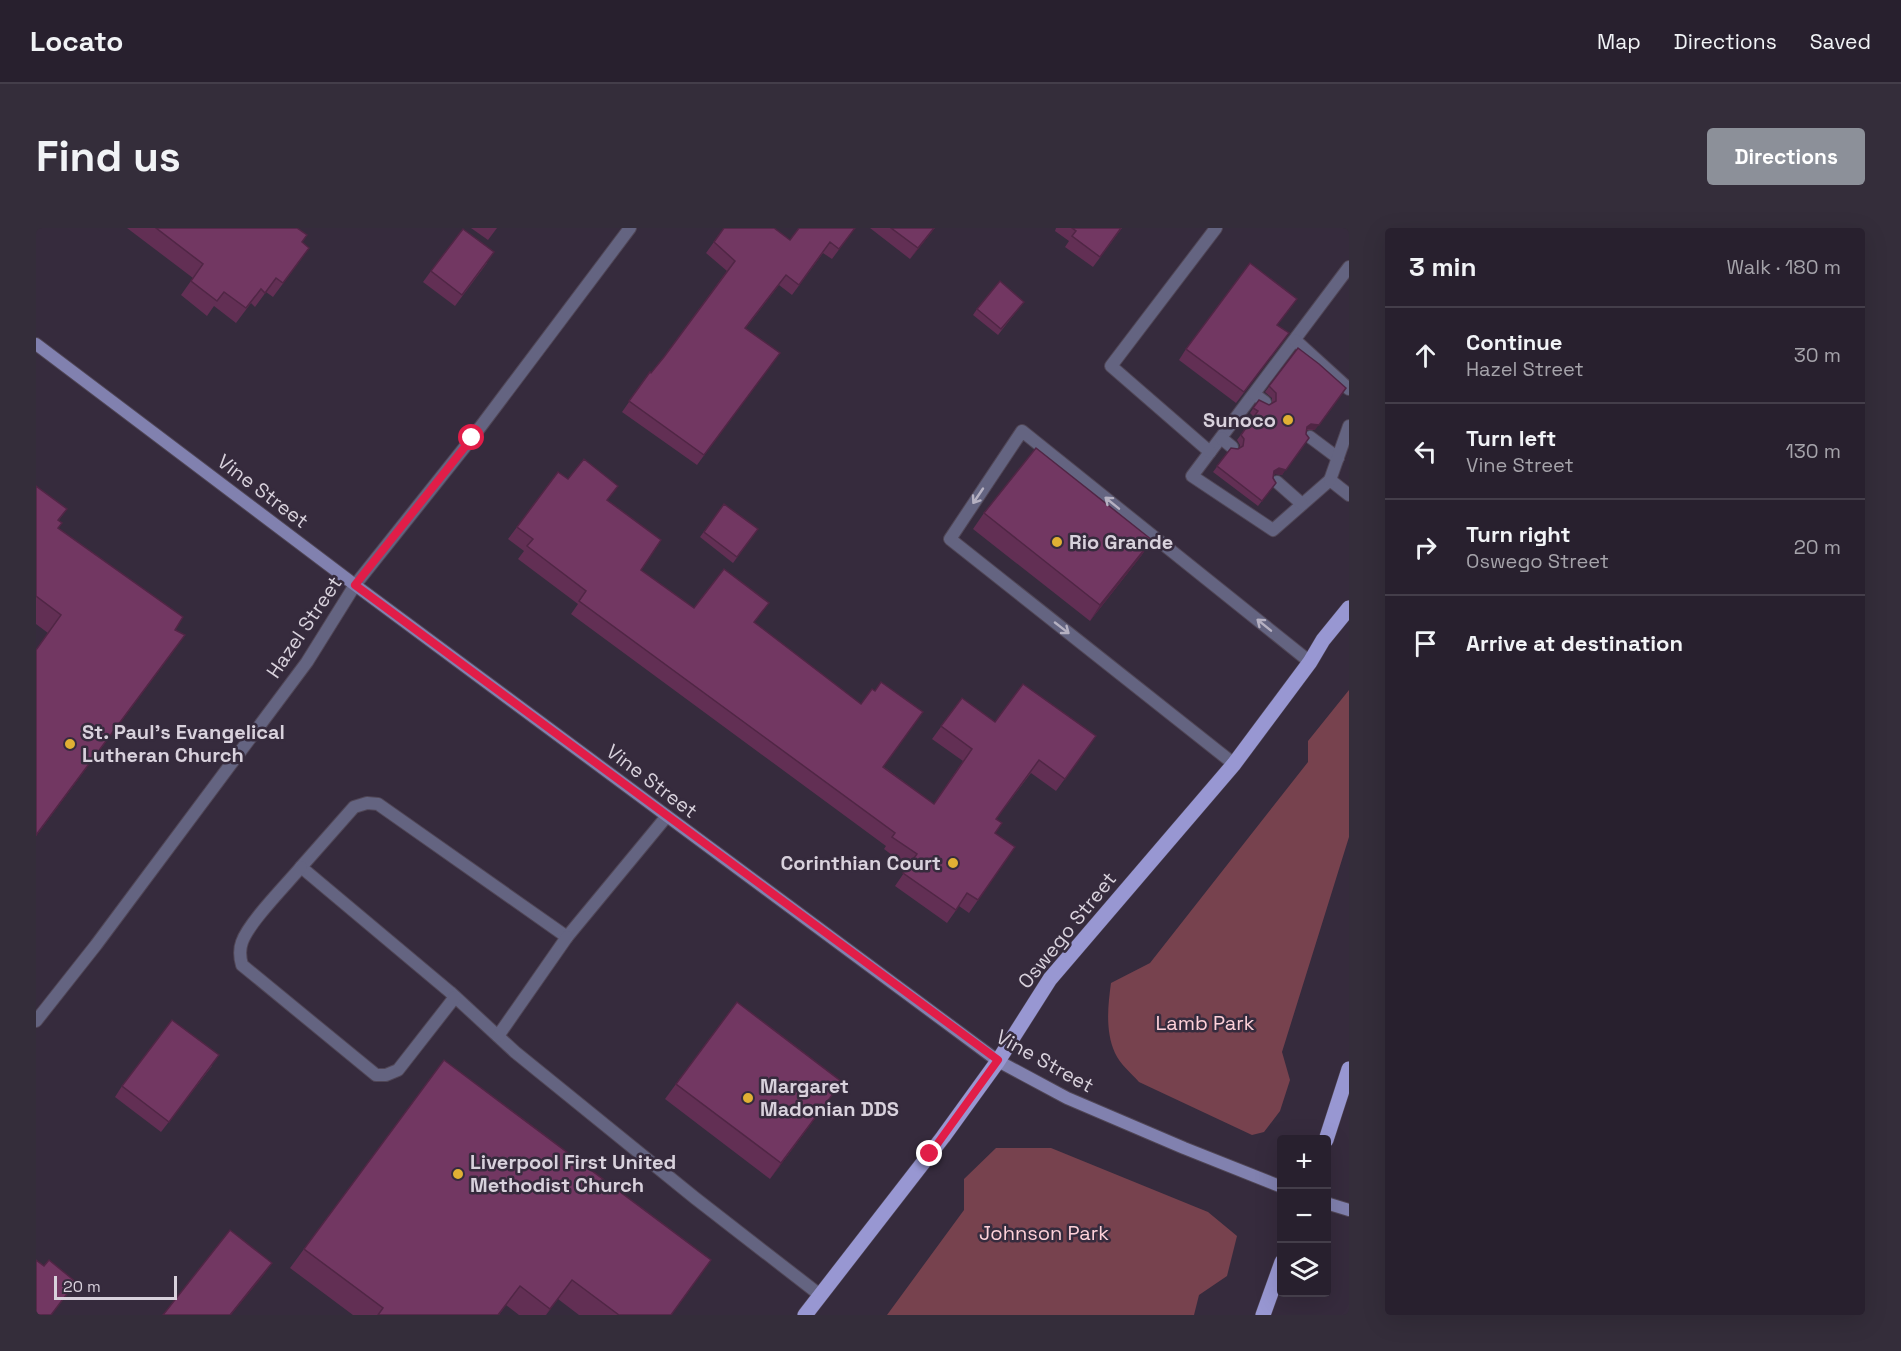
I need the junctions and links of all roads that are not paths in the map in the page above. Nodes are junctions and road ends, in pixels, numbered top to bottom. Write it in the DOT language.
graph roads {
  1 [pos="630,228"];
  2 [pos="1216,228"];
  3 [pos="1349,267"];
  4 [pos="1295,340"];
  5 [pos="36,344"];
  6 [pos="1349,389"];
  7 [pos="1254,394"];
  8 [pos="1265,402"];
  9 [pos="1349,426"];
  10 [pos="1310,437"];
  11 [pos="1221,438"];
  12 [pos="1232,447"];
  13 [pos="1210,452"];
  14 [pos="1338,458"];
  15 [pos="1330,480"];
  16 [pos="1277,482"];
  17 [pos="1349,495"];
  18 [pos="1302,504"];
  19 [pos="355,585"];
  20 [pos="1349,608"];
  21 [pos="1310,662"];
  22 [pos="1234,764"];
  23 [pos="667,816"];
  24 [pos="302,867"];
  25 [pos="567,937"];
  26 [pos="455,997"];
  27 [pos="36,1021"];
  28 [pos="498,1036"];
  29 [pos="998,1060"];
  30 [pos="1349,1069"];
  31 [pos="1328,1135"];
  32 [pos="1277,1186"];
  33 [pos="1331,1205"];
  34 [pos="1349,1210"];
  35 [pos="1277,1274"];
  36 [pos="820,1295"];
  37 [pos="805,1315"];
  38 [pos="1263,1315"];
  1 -- 19 [label="street, Hazel Street"];
  2 -- 13 [label="street"];
  3 -- 4 [label="street"];
  4 -- 6 [label="street"];
  4 -- 7 [label="street"];
  5 -- 19 [label="street, Vine Street"];
  7 -- 8 [label="street"];
  7 -- 11 [label="street"];
  9 -- 14 [label="street"];
  10 -- 14 [label="street"];
  11 -- 12 [label="street"];
  11 -- 13 [label="street"];
  13 -- 18 [label="street"];
  14 -- 15 [label="street"];
  15 -- 17 [label="street"];
  15 -- 18 [label="street"];
  16 -- 18 [label="street"];
  19 -- 23 [label="street, Vine Street"];
  19 -- 27 [label="street, Hazel Street"];
  20 -- 21 [label="main road, Oswego Street"];
  21 -- 22 [label="main road, Oswego Street"];
  21 -- 22 [label="street, one-way"];
  22 -- 29 [label="main road, Oswego Street"];
  23 -- 25 [label="street"];
  23 -- 29 [label="street, Vine Street"];
  24 -- 25 [label="street"];
  24 -- 26 [label="street"];
  24 -- 26 [label="street"];
  25 -- 28 [label="street"];
  26 -- 28 [label="street"];
  28 -- 36 [label="street"];
  29 -- 32 [label="street, Vine Street"];
  29 -- 36 [label="main road, Oswego Street"];
  30 -- 31 [label="main road"];
  33 -- 34 [label="street"];
  35 -- 38 [label="main road"];
  36 -- 37 [label="main road, Oswego Street"];
}
